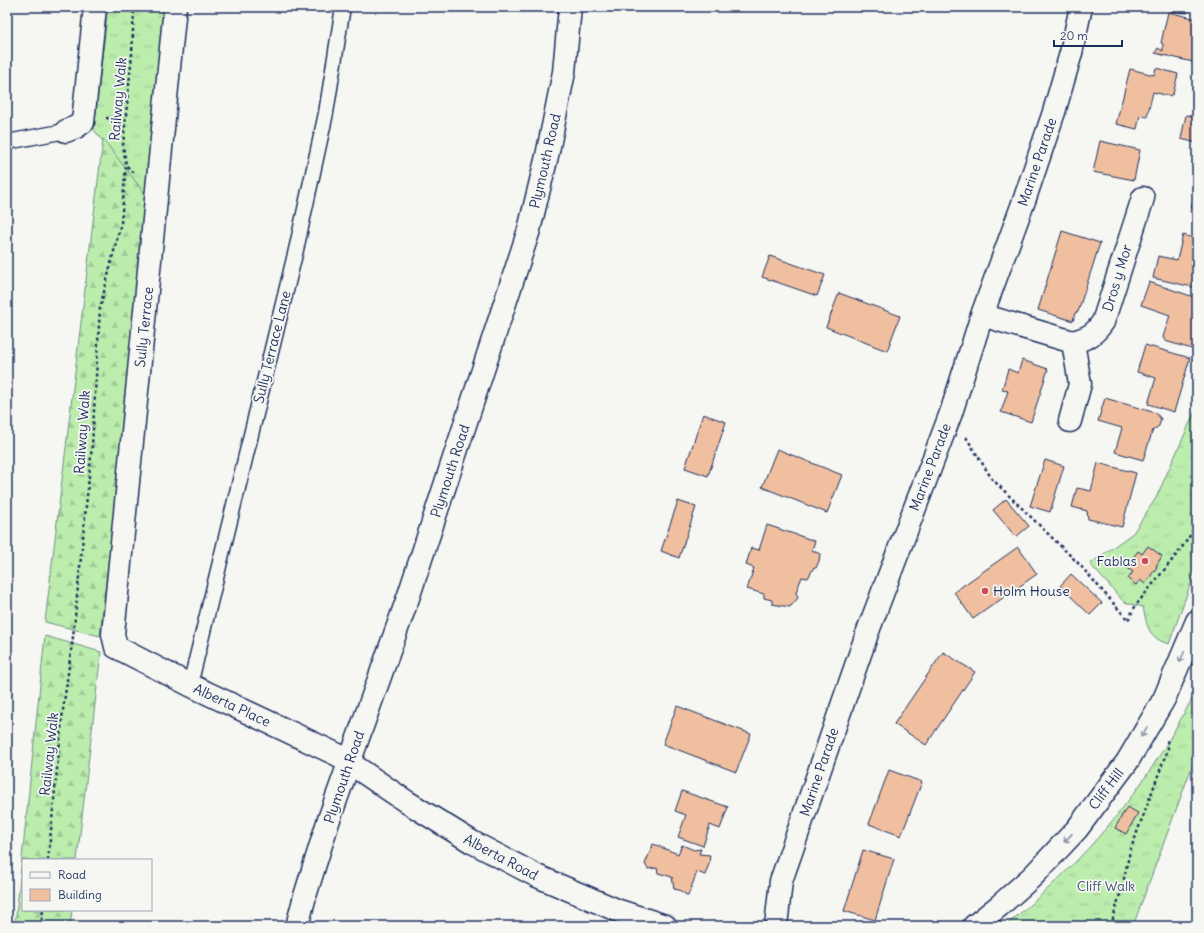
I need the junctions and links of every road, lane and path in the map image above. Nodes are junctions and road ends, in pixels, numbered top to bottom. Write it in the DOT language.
graph roads {
  1 [pos="95,7"];
  2 [pos="134,7"];
  3 [pos="175,7"];
  4 [pos="343,7"];
  5 [pos="570,7"];
  6 [pos="1081,7"];
  7 [pos="66,131"];
  8 [pos="7,142"];
  9 [pos="1143,198"];
  10 [pos="982,315"];
  11 [pos="1073,342"];
  12 [pos="950,413"];
  13 [pos="1070,422"];
  14 [pos="1197,525"];
  15 [pos="1197,621"];
  16 [pos="116,647"];
  17 [pos="190,684"];
  18 [pos="1167,735"];
  19 [pos="350,762"];
  20 [pos="48,859"];
  21 [pos="43,911"];
  22 [pos="41,926"];
  23 [pos="297,926"];
  24 [pos="665,926"];
  25 [pos="776,926"];
  26 [pos="974,926"];
  27 [pos="1111,926"];
  1 -- 7 [label="street"];
  2 -- 20 [label="path, Railway Walk"];
  3 -- 16 [label="street, Sully Terrace"];
  4 -- 17 [label="lane, Sully Terrace Lane"];
  5 -- 19 [label="street, Plymouth Road"];
  6 -- 10 [label="street, Marine Parade"];
  7 -- 8 [label="lane"];
  9 -- 11 [label="street, Dros y Mor"];
  10 -- 11 [label="street"];
  10 -- 12 [label="street, Marine Parade"];
  11 -- 13 [label="street"];
  12 -- 14 [label="path"];
  12 -- 25 [label="street, Marine Parade"];
  15 -- 26 [label="street, Cliff Hill, one-way"];
  16 -- 17 [label="street, Alberta Place"];
  17 -- 19 [label="street, Alberta Place"];
  18 -- 27 [label="path"];
  19 -- 23 [label="street, Plymouth Road"];
  19 -- 24 [label="street, Alberta Road"];
  21 -- 22 [label="path"];
}
